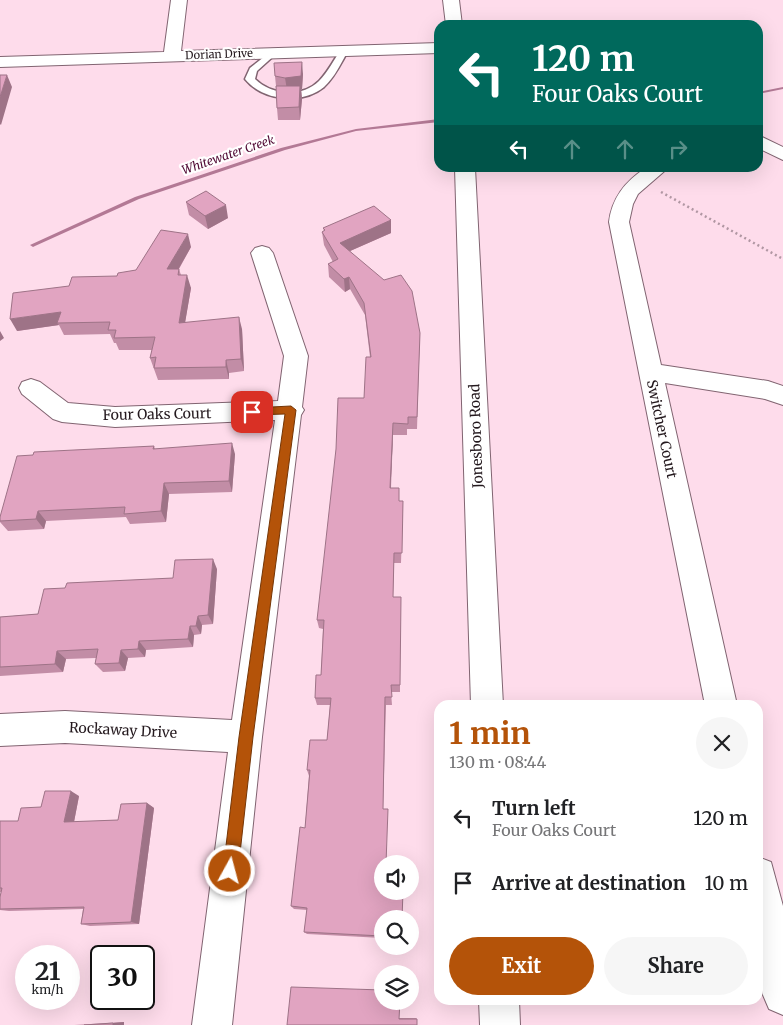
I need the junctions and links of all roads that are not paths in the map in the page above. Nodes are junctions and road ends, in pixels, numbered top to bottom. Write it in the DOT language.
graph roads {
  1 [pos="180,0"];
  2 [pos="450,0"];
  3 [pos="453,20"];
  4 [pos="434,48"];
  5 [pos="344,51"];
  6 [pos="273,53"];
  7 [pos="172,56"];
  8 [pos="0,62"];
  9 [pos="763,137"];
  10 [pos="783,154"];
  11 [pos="465,172"];
  12 [pos="649,174"];
  13 [pos="262,253"];
  14 [pos="650,372"];
  15 [pos="32,388"];
  16 [pos="783,396"];
  17 [pos="291,410"];
  18 [pos="487,700"];
  19 [pos="720,700"];
  20 [pos="0,730"];
  21 [pos="246,737"];
  22 [pos="763,899"];
  23 [pos="783,995"];
  24 [pos="499,1005"];
  25 [pos="212,1025"];
  26 [pos="500,1025"];
  1 -- 7 [label="street"];
  2 -- 3 [label="street"];
  4 -- 5 [label="street, Dorian Drive"];
  5 -- 6 [label="street, Dorian Drive"];
  5 -- 6 [label="lane"];
  6 -- 7 [label="street, Dorian Drive"];
  7 -- 8 [label="street, Dorian Drive"];
  9 -- 10 [label="street"];
  11 -- 18 [label="street, Jonesboro Road"];
  12 -- 14 [label="street, Switcher Court"];
  13 -- 17 [label="street"];
  14 -- 16 [label="street"];
  14 -- 19 [label="street, Switcher Court"];
  15 -- 17 [label="street, Four Oaks Court"];
  17 -- 21 [label="street"];
  20 -- 21 [label="street, Rockaway Drive"];
  21 -- 25 [label="street"];
  22 -- 23 [label="street"];
  24 -- 26 [label="street"];
}
